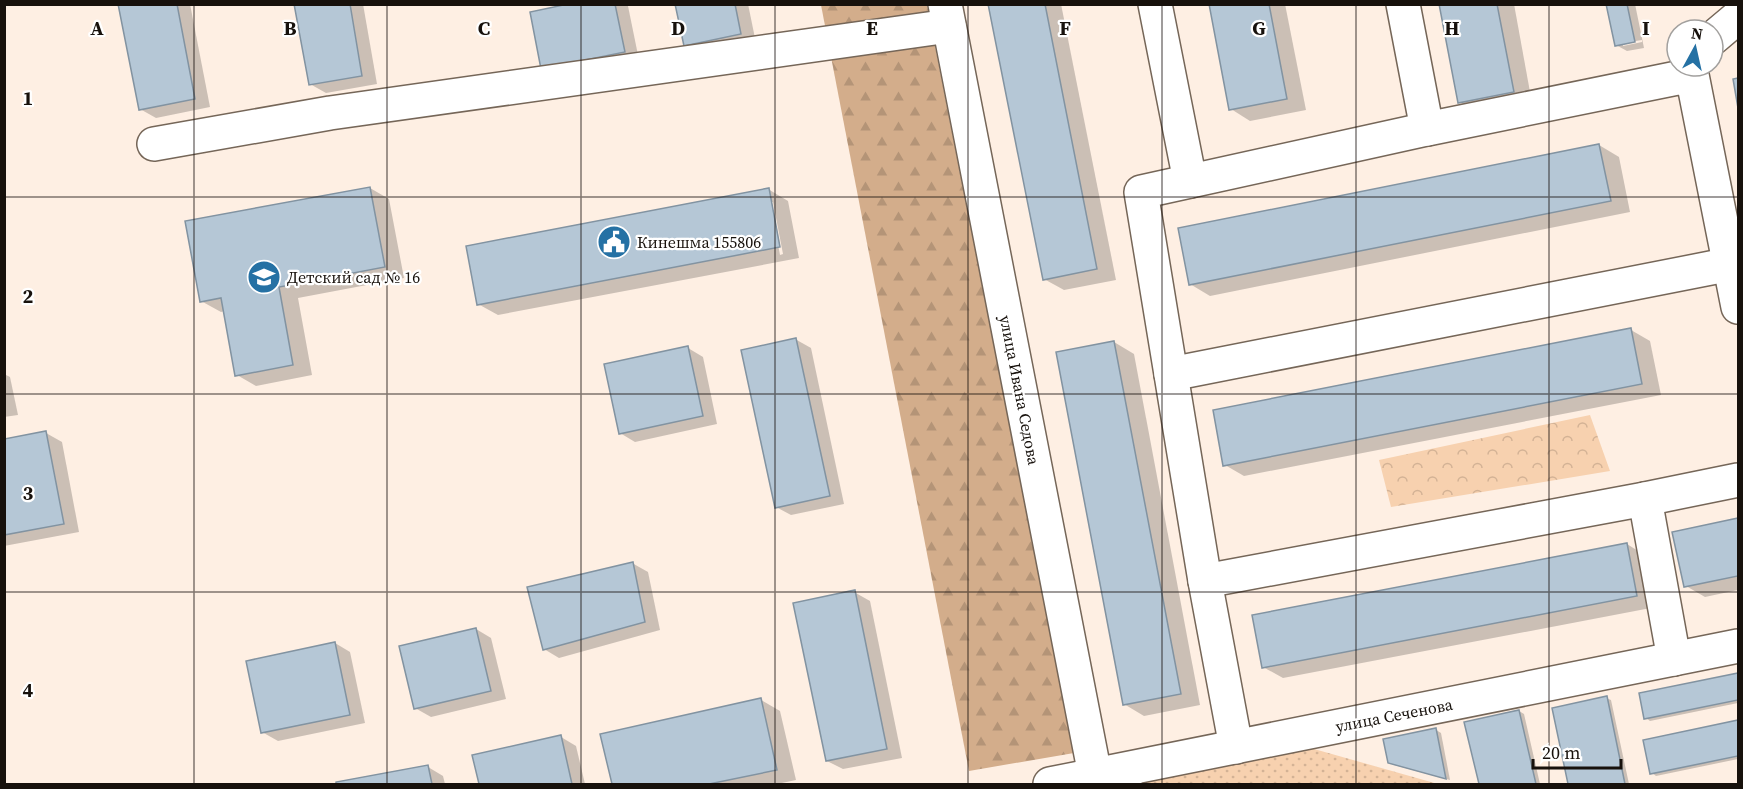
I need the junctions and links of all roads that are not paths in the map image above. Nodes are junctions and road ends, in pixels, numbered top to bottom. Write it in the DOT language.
graph roads {
  1 [pos="1155,4"];
  2 [pos="1403,4"];
  3 [pos="947,15"];
  4 [pos="1738,17"];
  5 [pos="1725,28"];
  6 [pos="1665,77"];
  7 [pos="1695,78"];
  8 [pos="1427,129"];
  9 [pos="154,144"];
  10 [pos="1190,181"];
  11 [pos="1731,264"];
  12 [pos="1738,307"];
  13 [pos="1171,374"];
  14 [pos="1738,480"];
  15 [pos="1645,500"];
  16 [pos="1205,581"];
  17 [pos="1738,646"];
  18 [pos="1674,659"];
  19 [pos="1236,747"];
  20 [pos="1110,780"];
  21 [pos="1050,784"];
  1 -- 10 [label="street"];
  2 -- 8 [label="street"];
  3 -- 9 [label="street"];
  3 -- 20 [label="street, улица Ивана Седова"];
  4 -- 5 [label="street"];
  6 -- 8 [label="street"];
  7 -- 11 [label="street"];
  8 -- 10 [label="street"];
  10 -- 13 [label="street"];
  11 -- 12 [label="street"];
  11 -- 13 [label="street"];
  13 -- 16 [label="street"];
  14 -- 15 [label="street"];
  15 -- 16 [label="street"];
  15 -- 18 [label="street"];
  16 -- 19 [label="street"];
  17 -- 18 [label="street, улица Сеченова"];
  18 -- 19 [label="street, улица Сеченова"];
  19 -- 20 [label="street, улица Сеченова"];
  20 -- 21 [label="street, улица Сеченова"];
}
